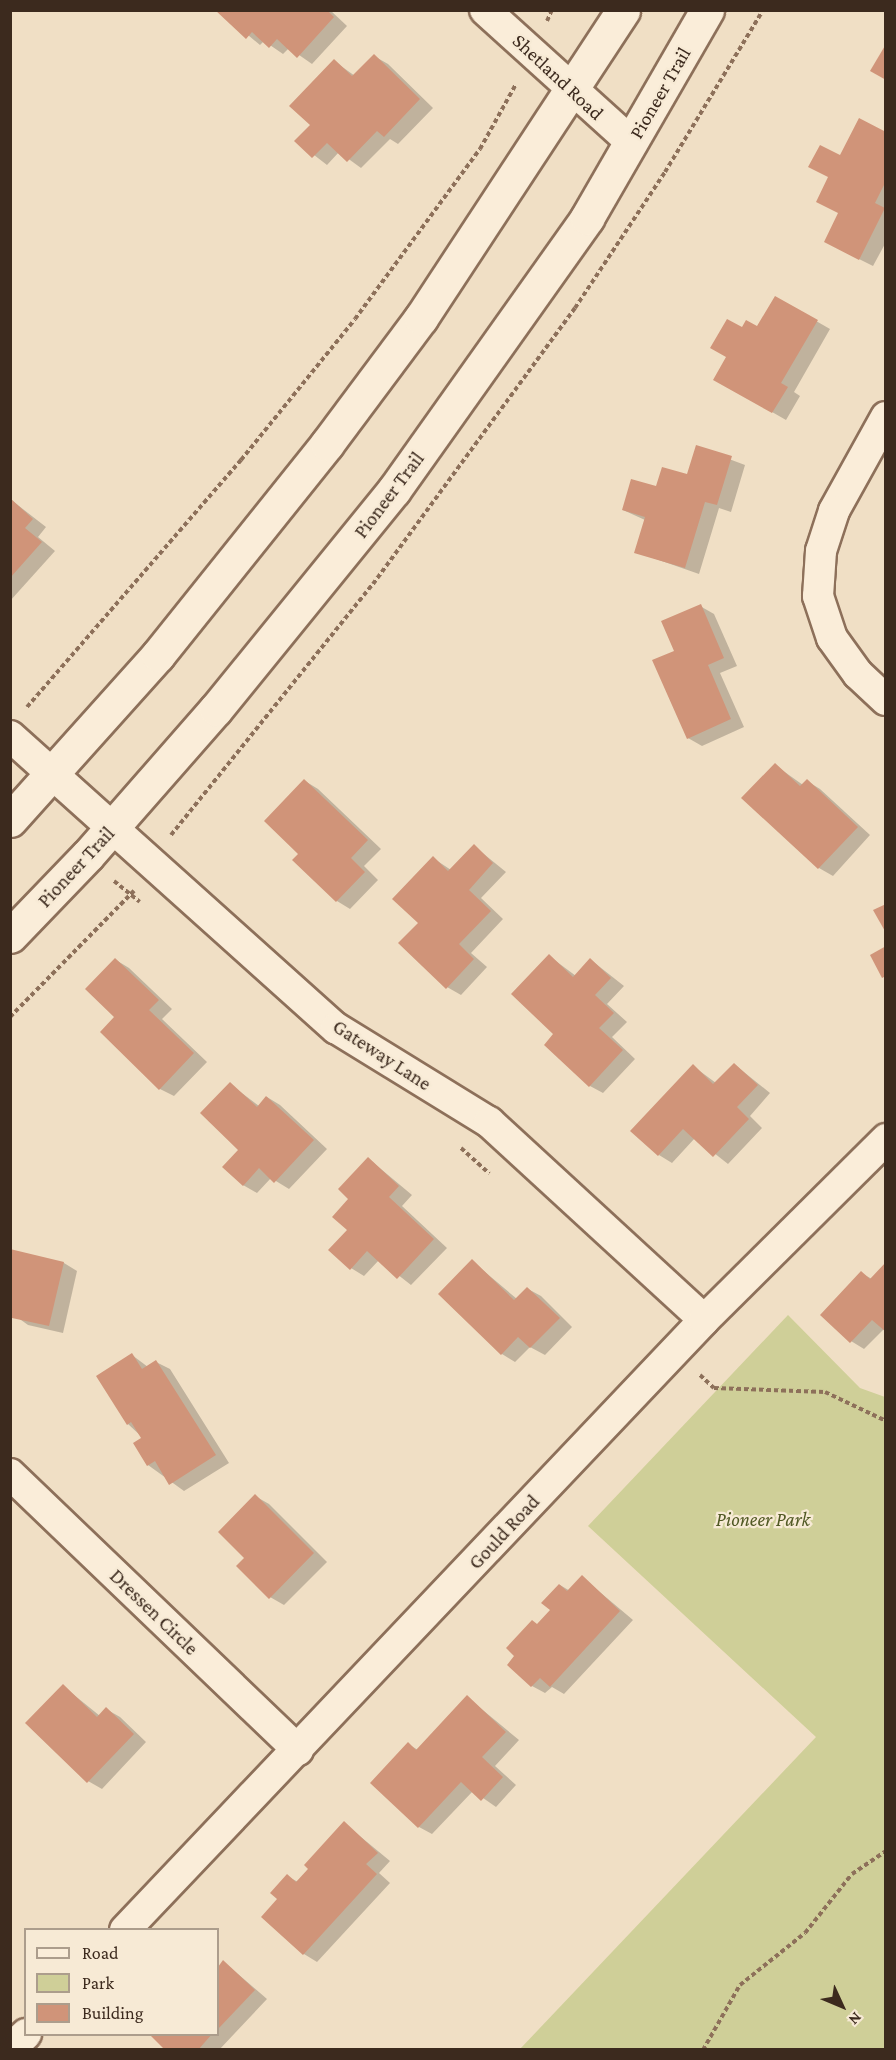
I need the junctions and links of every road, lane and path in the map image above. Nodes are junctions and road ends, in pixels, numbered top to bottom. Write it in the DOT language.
graph roads {
  1 [pos="485,10"];
  2 [pos="552,10"];
  3 [pos="623,10"];
  4 [pos="707,10"];
  5 [pos="533,53"];
  6 [pos="573,91"];
  7 [pos="632,143"];
  8 [pos="885,417"];
  9 [pos="885,700"];
  10 [pos="17,723"];
  11 [pos="55,772"];
  12 [pos="10,820"];
  13 [pos="114,826"];
  14 [pos="88,855"];
  15 [pos="151,908"];
  16 [pos="10,936"];
  17 [pos="885,1139"];
  18 [pos="456,1144"];
  19 [pos="492,1176"];
  20 [pos="704,1320"];
  21 [pos="676,1351"];
  22 [pos="885,1421"];
  23 [pos="10,1474"];
  24 [pos="298,1750"];
  25 [pos="885,1851"];
  26 [pos="126,1928"];
  27 [pos="24,2036"];
  28 [pos="10,2049"];
  29 [pos="704,2049"];
  1 -- 5 [label="street, Shetland Road"];
  2 -- 5 [label="path"];
  3 -- 6 [label="main road"];
  4 -- 7 [label="main road, Pioneer Trail"];
  5 -- 6 [label="street, Shetland Road"];
  5 -- 10 [label="path"];
  6 -- 7 [label="street, Shetland Road"];
  6 -- 11 [label="main road"];
  7 -- 13 [label="main road, Pioneer Trail"];
  8 -- 9 [label="street"];
  10 -- 11 [label="street, Gateway Lane"];
  11 -- 12 [label="main road"];
  11 -- 13 [label="street, Gateway Lane"];
  13 -- 14 [label="main road, Pioneer Trail"];
  13 -- 20 [label="street, Gateway Lane"];
  14 -- 15 [label="path"];
  14 -- 16 [label="main road, Pioneer Trail"];
  17 -- 20 [label="street, Gould Road"];
  18 -- 19 [label="path"];
  20 -- 21 [label="street, Gould Road"];
  21 -- 22 [label="path"];
  21 -- 24 [label="street, Gould Road"];
  23 -- 24 [label="street, Dressen Circle"];
  24 -- 26 [label="street, Gould Road"];
  25 -- 29 [label="path"];
  27 -- 28 [label="street"];
}
